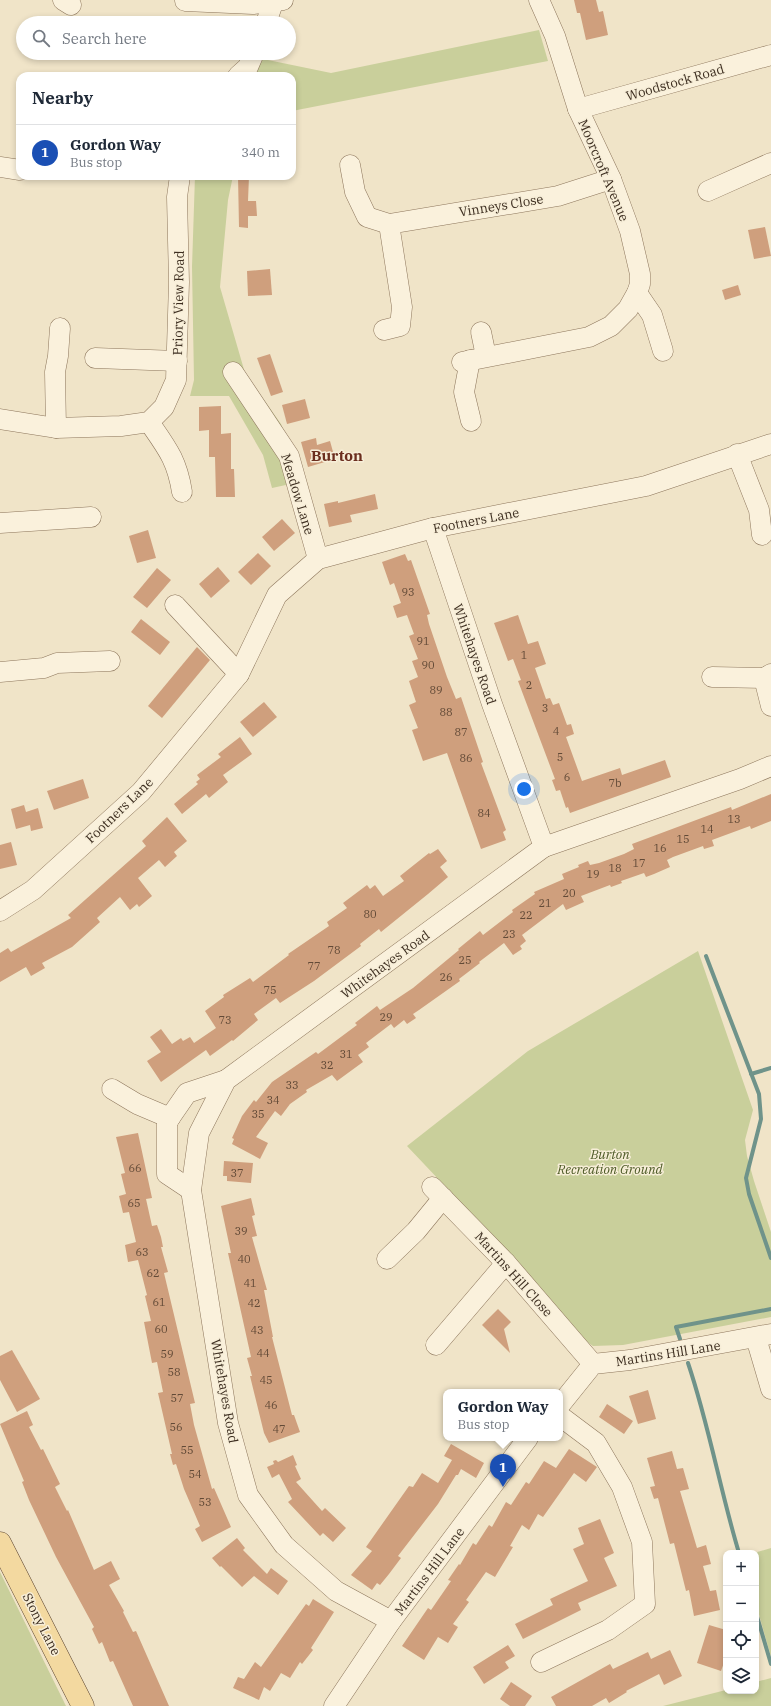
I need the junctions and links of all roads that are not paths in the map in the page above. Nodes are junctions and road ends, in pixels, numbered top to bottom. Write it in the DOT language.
graph roads {
  1 [pos="539,0"];
  2 [pos="185,1"];
  3 [pos="277,1"];
  4 [pos="270,16"];
  5 [pos="771,55"];
  6 [pos="251,60"];
  7 [pos="242,72"];
  8 [pos="578,110"];
  9 [pos="771,163"];
  10 [pos="350,164"];
  11 [pos="0,168"];
  12 [pos="16,170"];
  13 [pos="610,179"];
  14 [pos="179,180"];
  15 [pos="708,191"];
  16 [pos="389,224"];
  17 [pos="637,293"];
  18 [pos="60,328"];
  19 [pos="384,330"];
  20 [pos="482,332"];
  21 [pos="663,351"];
  22 [pos="96,358"];
  23 [pos="473,360"];
  24 [pos="177,361"];
  25 [pos="233,372"];
  26 [pos="0,419"];
  27 [pos="471,421"];
  28 [pos="149,422"];
  29 [pos="56,428"];
  30 [pos="771,444"];
  31 [pos="737,454"];
  32 [pos="182,492"];
  33 [pos="765,509"];
  34 [pos="91,517"];
  35 [pos="0,523"];
  36 [pos="433,528"];
  37 [pos="762,535"];
  38 [pos="318,559"];
  39 [pos="175,605"];
  40 [pos="110,661"];
  41 [pos="0,672"];
  42 [pos="239,674"];
  43 [pos="768,676"];
  44 [pos="712,677"];
  45 [pos="771,706"];
  46 [pos="771,766"];
  47 [pos="544,847"];
  48 [pos="0,911"];
  49 [pos="226,1080"];
  50 [pos="112,1089"];
  51 [pos="170,1118"];
  52 [pos="191,1190"];
  53 [pos="387,1259"];
  54 [pos="506,1263"];
  55 [pos="764,1336"];
  56 [pos="436,1345"];
  57 [pos="593,1364"];
  58 [pos="771,1389"];
  59 [pos="563,1402"];
  60 [pos="563,1418"];
  61 [pos="526,1441"];
  62 [pos="0,1543"];
  63 [pos="391,1620"];
  64 [pos="541,1662"];
  65 [pos="340,1704"];
  66 [pos="83,1706"];
  1 -- 8 [label="street, Moorcroft Avenue"];
  2 -- 3 [label="street"];
  3 -- 4 [label="street"];
  5 -- 8 [label="street, Woodstock Road"];
  6 -- 7 [label="street"];
  8 -- 13 [label="street, Moorcroft Avenue"];
  9 -- 15 [label="street"];
  10 -- 16 [label="street, Vinneys Close"];
  11 -- 12 [label="street"];
  13 -- 16 [label="street, Vinneys Close"];
  13 -- 17 [label="street, Moorcroft Avenue"];
  14 -- 24 [label="street, Priory View Road"];
  16 -- 19 [label="street"];
  17 -- 21 [label="street"];
  17 -- 23 [label="street, Moorcroft Avenue"];
  18 -- 29 [label="street"];
  20 -- 23 [label="street"];
  22 -- 24 [label="street"];
  23 -- 27 [label="street"];
  24 -- 28 [label="street, Priory View Road"];
  25 -- 38 [label="street, Meadow Lane"];
  26 -- 29 [label="street"];
  28 -- 29 [label="street"];
  28 -- 32 [label="street"];
  30 -- 31 [label="street, Footners Lane"];
  31 -- 33 [label="street"];
  31 -- 36 [label="street, Footners Lane"];
  33 -- 37 [label="street"];
  34 -- 35 [label="street"];
  36 -- 38 [label="street, Footners Lane"];
  36 -- 47 [label="street, Whitehayes Road"];
  38 -- 42 [label="street, Footners Lane"];
  39 -- 42 [label="street"];
  40 -- 41 [label="street"];
  42 -- 48 [label="street, Footners Lane"];
  43 -- 44 [label="street"];
  43 -- 45 [label="street"];
  46 -- 47 [label="street, Whitehayes Road"];
  47 -- 49 [label="street, Whitehayes Road"];
  49 -- 51 [label="street, Whitehayes Road"];
  49 -- 52 [label="street, Whitehayes Road"];
  50 -- 51 [label="street"];
  51 -- 52 [label="street, Whitehayes Road"];
  52 -- 63 [label="street, Whitehayes Road"];
  53 -- 54 [label="street, Martins Hill Close"];
  54 -- 56 [label="street"];
  54 -- 57 [label="street, Martins Hill Close"];
  55 -- 57 [label="street, Martins Hill Lane"];
  55 -- 58 [label="street"];
  57 -- 59 [label="street"];
  60 -- 64 [label="street"];
  61 -- 63 [label="street, Martins Hill Lane"];
  62 -- 66 [label="main road, Stony Lane"];
  63 -- 65 [label="street, Martins Hill Lane"];
}
